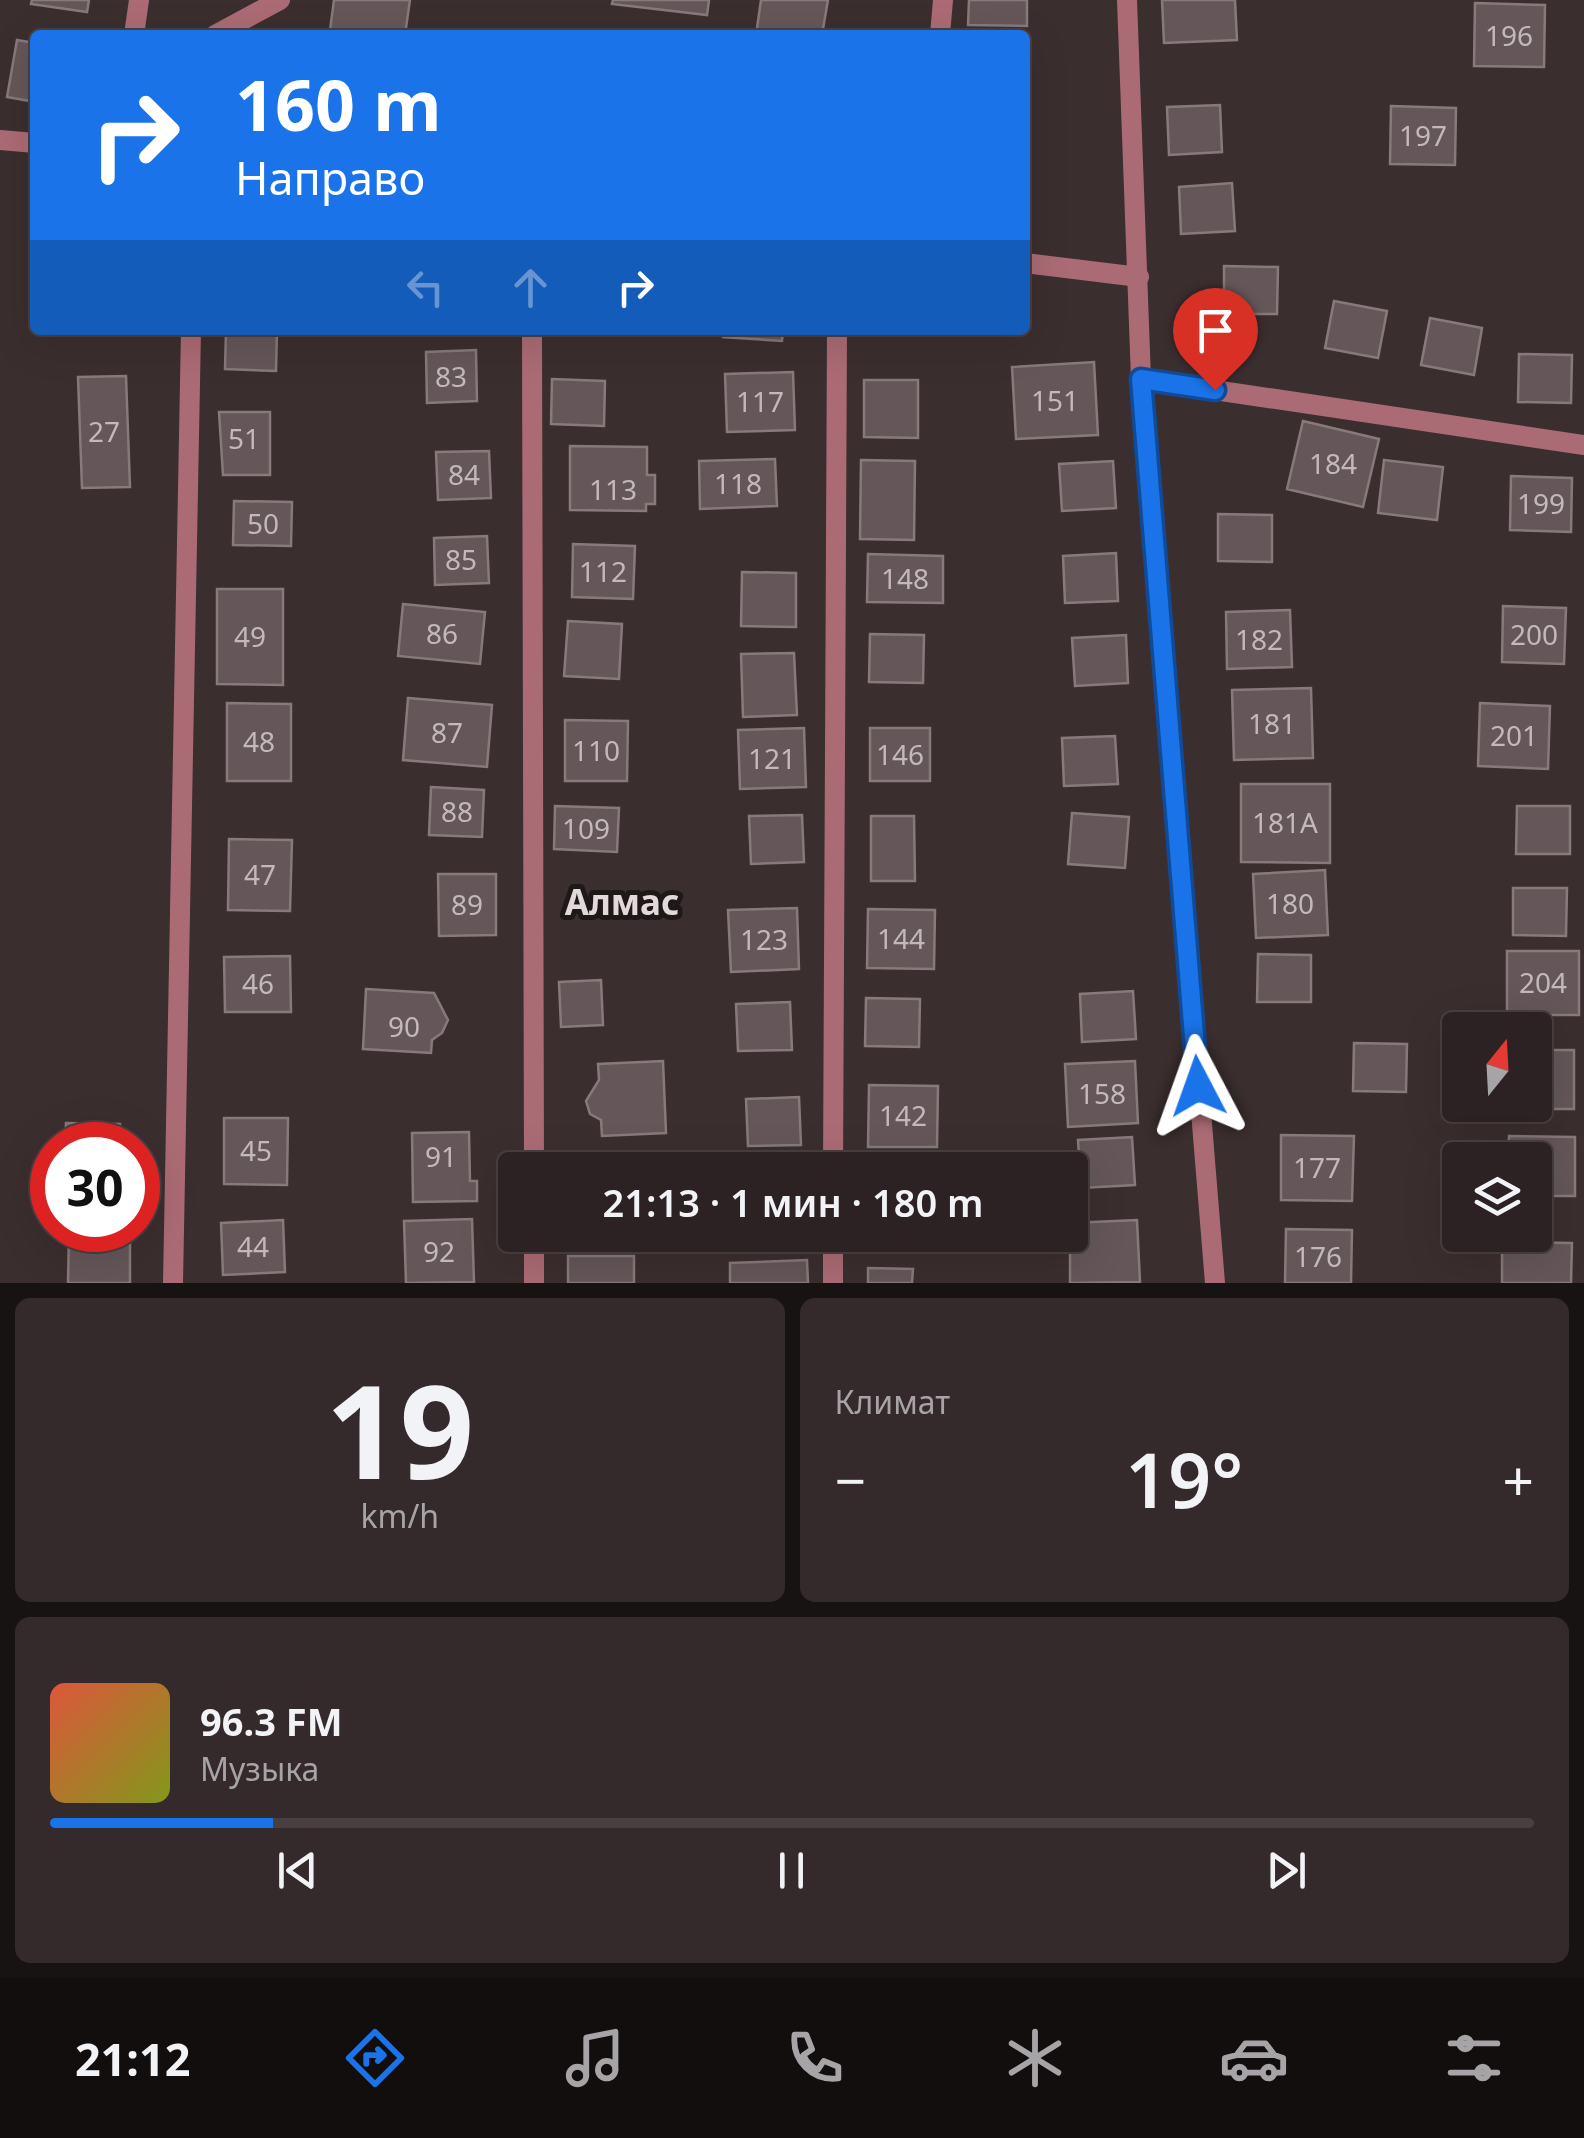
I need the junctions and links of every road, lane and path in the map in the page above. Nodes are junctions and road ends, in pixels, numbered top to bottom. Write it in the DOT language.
graph roads {
  1 [pos="138,0"];
  2 [pos="280,0"];
  3 [pos="943,0"];
  4 [pos="1127,0"];
  5 [pos="135,30"];
  6 [pos="224,30"];
  7 [pos="940,30"];
  8 [pos="0,140"];
  9 [pos="30,143"];
  10 [pos="1030,265"];
  11 [pos="1139,277"];
  12 [pos="191,335"];
  13 [pos="532,335"];
  14 [pos="837,335"];
  15 [pos="1141,379"];
  16 [pos="1584,445"];
  17 [pos="534,1152"];
  18 [pos="833,1152"];
  19 [pos="534,1252"];
  20 [pos="833,1252"];
  21 [pos="173,1283"];
  22 [pos="534,1283"];
  23 [pos="833,1283"];
  24 [pos="1214,1283"];
  1 -- 5 [label="street"];
  2 -- 6 [label="street"];
  3 -- 7 [label="street"];
  4 -- 11 [label="street"];
  8 -- 9 [label="street"];
  10 -- 11 [label="street"];
  11 -- 15 [label="street"];
  12 -- 21 [label="street"];
  13 -- 17 [label="street"];
  14 -- 18 [label="street"];
  15 -- 16 [label="street"];
  15 -- 24 [label="street"];
  19 -- 22 [label="street"];
  20 -- 23 [label="street"];
}
